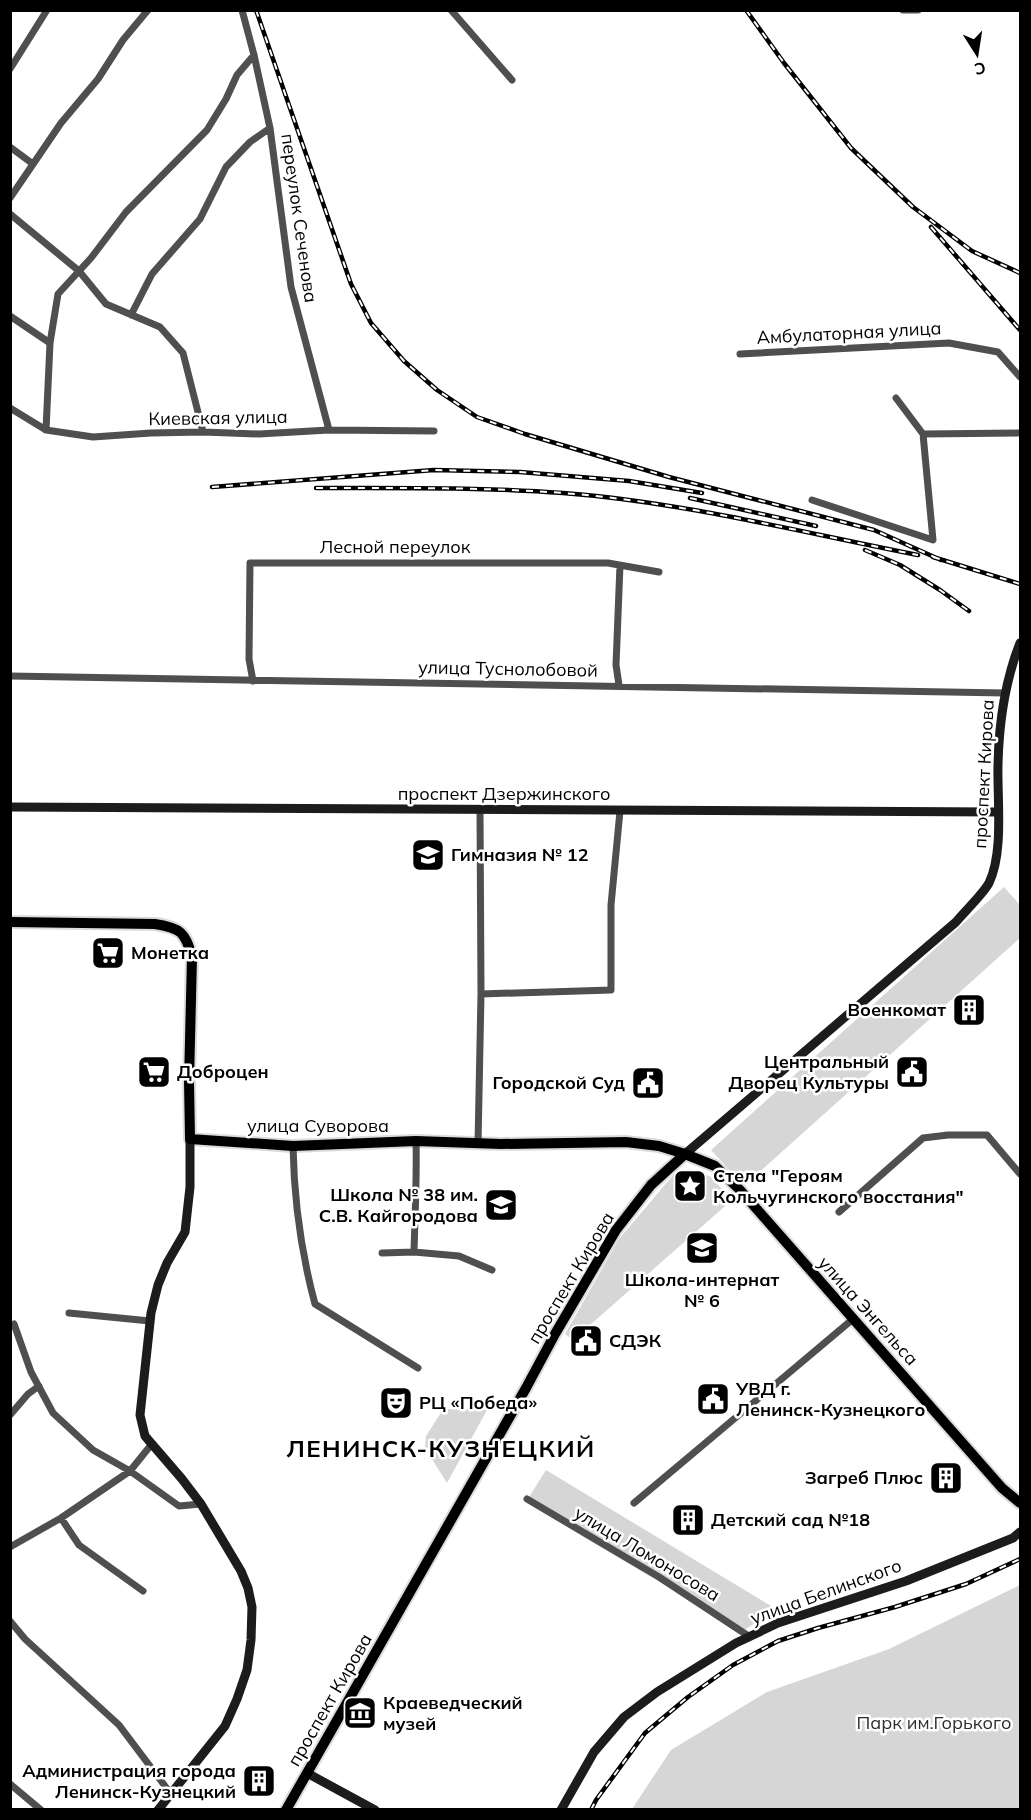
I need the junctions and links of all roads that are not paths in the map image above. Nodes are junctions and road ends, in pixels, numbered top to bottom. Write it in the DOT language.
graph roads {
  1 [pos="47,10"];
  2 [pos="148,10"];
  3 [pos="242,10"];
  4 [pos="451,10"];
  5 [pos="903,10"];
  6 [pos="918,10"];
  7 [pos="255,55"];
  8 [pos="10,69"];
  9 [pos="512,80"];
  10 [pos="270,128"];
  11 [pos="10,147"];
  12 [pos="33,164"];
  13 [pos="10,198"];
  14 [pos="10,214"];
  15 [pos="79,272"];
  16 [pos="131,315"];
  17 [pos="10,316"];
  18 [pos="50,343"];
  19 [pos="740,354"];
  20 [pos="1020,377"];
  21 [pos="896,398"];
  22 [pos="10,408"];
  23 [pos="46,430"];
  24 [pos="328,430"];
  25 [pos="434,431"];
  26 [pos="203,432"];
  27 [pos="1020,433"];
  28 [pos="923,434"];
  29 [pos="813,500"];
  30 [pos="620,566"];
  31 [pos="659,572"];
  32 [pos="1020,643"];
  33 [pos="10,676"];
  34 [pos="253,681"];
  35 [pos="619,685"];
  36 [pos="1005,693"];
  37 [pos="10,807"];
  38 [pos="480,810"];
  39 [pos="620,811"];
  40 [pos="998,812"];
  41 [pos="10,922"];
  42 [pos="481,994"];
  43 [pos="190,1139"];
  44 [pos="416,1142"];
  45 [pos="478,1144"];
  46 [pos="293,1146"];
  47 [pos="685,1154"];
  48 [pos="716,1166"];
  49 [pos="1020,1174"];
  50 [pos="839,1212"];
  51 [pos="414,1252"];
  52 [pos="382,1253"];
  53 [pos="492,1270"];
  54 [pos="69,1312"];
  55 [pos="853,1319"];
  56 [pos="150,1321"];
  57 [pos="12,1325"];
  58 [pos="418,1368"];
  59 [pos="39,1386"];
  60 [pos="10,1415"];
  61 [pos="151,1445"];
  62 [pos="130,1471"];
  63 [pos="527,1499"];
  64 [pos="634,1503"];
  65 [pos="1020,1503"];
  66 [pos="201,1504"];
  67 [pos="61,1518"];
  68 [pos="1020,1532"];
  69 [pos="10,1547"];
  70 [pos="143,1591"];
  71 [pos="10,1621"];
  72 [pos="750,1637"];
  73 [pos="307,1773"];
  74 [pos="10,1784"];
  75 [pos="171,1794"];
  76 [pos="41,1809"];
  77 [pos="158,1809"];
  78 [pos="286,1809"];
  79 [pos="375,1809"];
  80 [pos="561,1809"];
  1 -- 8 [label="street"];
  2 -- 12 [label="street"];
  3 -- 7 [label="street, переулок Сеченова"];
  4 -- 9 [label="street"];
  5 -- 6 [label="street"];
  7 -- 10 [label="street, переулок Сеченова"];
  7 -- 15 [label="street"];
  10 -- 16 [label="street"];
  10 -- 24 [label="street, переулок Сеченова"];
  11 -- 12 [label="street"];
  12 -- 13 [label="street"];
  14 -- 15 [label="street"];
  15 -- 16 [label="street"];
  15 -- 18 [label="street"];
  16 -- 26 [label="street"];
  17 -- 18 [label="street"];
  18 -- 23 [label="street"];
  19 -- 20 [label="street, Амбулаторная улица"];
  21 -- 28 [label="street"];
  22 -- 23 [label="street, Киевская улица"];
  23 -- 26 [label="street, Киевская улица"];
  24 -- 25 [label="street, Киевская улица"];
  24 -- 26 [label="street, Киевская улица"];
  27 -- 28 [label="street"];
  28 -- 29 [label="street"];
  30 -- 31 [label="street, Лесной переулок"];
  30 -- 34 [label="street, Лесной переулок"];
  30 -- 35 [label="street"];
  32 -- 36 [label="street, проспект Кирова"];
  33 -- 34 [label="street, улица Туснолобовой"];
  34 -- 35 [label="street, улица Туснолобовой"];
  35 -- 36 [label="street, улица Туснолобовой"];
  36 -- 40 [label="street, проспект Кирова"];
  37 -- 38 [label="street, проспект Дзержинского"];
  38 -- 39 [label="street, проспект Дзержинского"];
  38 -- 42 [label="street"];
  39 -- 40 [label="street, проспект Дзержинского"];
  39 -- 42 [label="street"];
  40 -- 47 [label="street, проспект Кирова"];
  41 -- 43 [label="main road"];
  42 -- 45 [label="street"];
  43 -- 46 [label="main road, улица Суворова"];
  43 -- 56 [label="street"];
  44 -- 45 [label="main road, улица Суворова"];
  44 -- 46 [label="main road, улица Суворова"];
  44 -- 51 [label="street"];
  45 -- 47 [label="main road, улица Суворова"];
  46 -- 58 [label="street"];
  47 -- 48 [label="main road, улица Суворова"];
  47 -- 73 [label="main road, проспект Кирова"];
  48 -- 55 [label="main road, улица Энгельса"];
  49 -- 50 [label="street"];
  51 -- 52 [label="street"];
  51 -- 53 [label="street"];
  54 -- 56 [label="street"];
  55 -- 64 [label="street"];
  55 -- 65 [label="main road, улица Энгельса"];
  56 -- 61 [label="street"];
  57 -- 59 [label="street"];
  59 -- 60 [label="street"];
  59 -- 62 [label="street"];
  61 -- 62 [label="street"];
  61 -- 66 [label="street"];
  62 -- 66 [label="street"];
  62 -- 67 [label="street"];
  63 -- 72 [label="street, улица Ломоносова"];
  66 -- 75 [label="street"];
  67 -- 69 [label="street"];
  67 -- 70 [label="street"];
  68 -- 72 [label="street, улица Белинского"];
  71 -- 75 [label="street"];
  72 -- 80 [label="street, улица Белинского"];
  73 -- 78 [label="main road, проспект Кирова"];
  73 -- 79 [label="street"];
  74 -- 76 [label="street"];
  75 -- 77 [label="street"];
}
